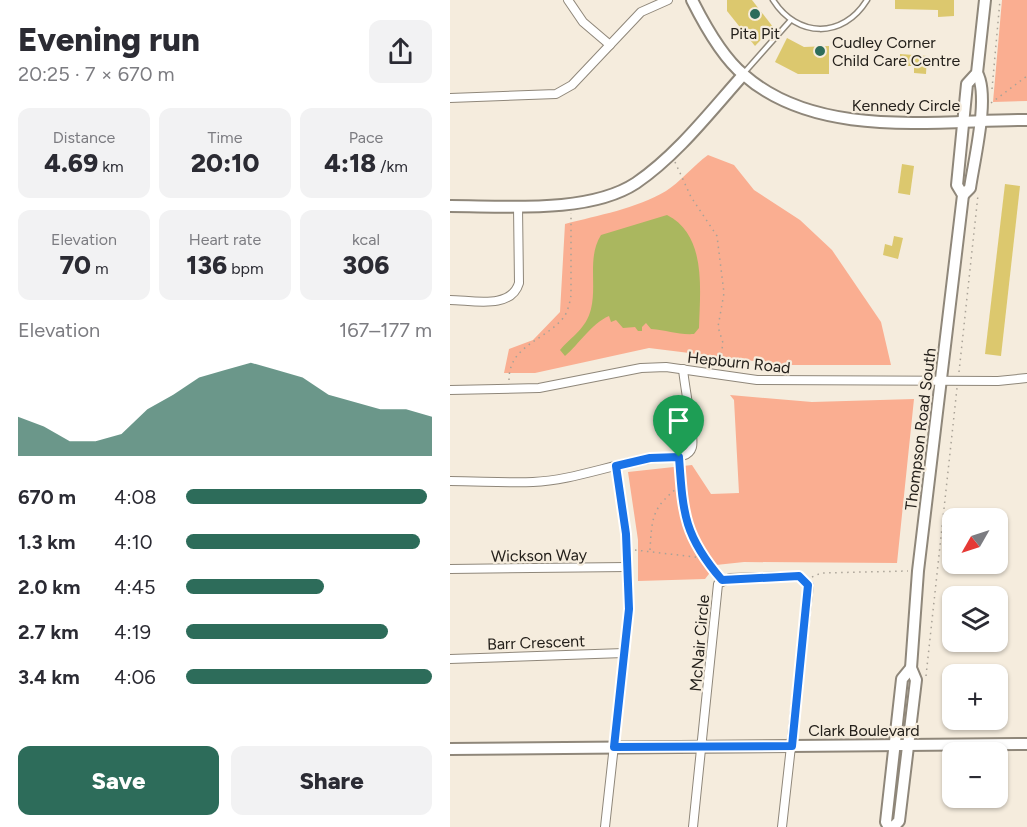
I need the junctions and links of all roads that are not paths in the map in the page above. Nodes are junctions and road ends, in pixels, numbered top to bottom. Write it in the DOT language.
graph roads {
  1 [pos="568,0"];
  2 [pos="668,0"];
  3 [pos="692,0"];
  4 [pos="773,0"];
  5 [pos="867,0"];
  6 [pos="985,0"];
  7 [pos="790,21"];
  8 [pos="610,45"];
  9 [pos="977,73"];
  10 [pos="743,75"];
  11 [pos="450,98"];
  12 [pos="979,120"];
  13 [pos="1027,120"];
  14 [pos="964,121"];
  15 [pos="963,195"];
  16 [pos="450,206"];
  17 [pos="518,207"];
  18 [pos="450,300"];
  19 [pos="682,369"];
  20 [pos="1027,378"];
  21 [pos="942,381"];
  22 [pos="450,390"];
  23 [pos="616,466"];
  24 [pos="450,481"];
  25 [pos="628,567"];
  26 [pos="450,569"];
  27 [pos="624,653"];
  28 [pos="450,659"];
  29 [pos="910,668"];
  30 [pos="1027,744"];
  31 [pos="895,745"];
  32 [pos="908,745"];
  33 [pos="703,746"];
  34 [pos="792,746"];
  35 [pos="614,747"];
  36 [pos="450,749"];
  37 [pos="605,827"];
  38 [pos="693,827"];
  39 [pos="782,827"];
  40 [pos="889,827"];
  41 [pos="893,827"];
  1 -- 8 [label="street"];
  2 -- 8 [label="street"];
  3 -- 10 [label="street, Kennedy Circle"];
  4 -- 7 [label="lane"];
  5 -- 7 [label="lane"];
  6 -- 9 [label="street, Thompson Road South"];
  7 -- 10 [label="lane"];
  8 -- 11 [label="street"];
  9 -- 12 [label="street, Thompson Road South"];
  9 -- 14 [label="street, Thompson Road South"];
  10 -- 14 [label="street, Kennedy Circle"];
  10 -- 17 [label="street"];
  12 -- 13 [label="street, Kennedy Circle"];
  12 -- 14 [label="street, Kennedy Circle"];
  12 -- 15 [label="street, Thompson Road South"];
  14 -- 15 [label="street, Thompson Road South"];
  15 -- 21 [label="street, Thompson Road South"];
  16 -- 17 [label="street"];
  17 -- 18 [label="street"];
  19 -- 21 [label="street, Hepburn Road"];
  19 -- 22 [label="street, Hepburn Road"];
  19 -- 23 [label="street"];
  20 -- 21 [label="street, Hepburn Road"];
  21 -- 29 [label="street, Thompson Road South"];
  23 -- 24 [label="street"];
  23 -- 25 [label="street"];
  25 -- 26 [label="street, Wickson Way"];
  25 -- 27 [label="street"];
  27 -- 28 [label="street, Barr Crescent"];
  27 -- 35 [label="street"];
  29 -- 31 [label="street, Thompson Road South"];
  29 -- 32 [label="street, Thompson Road South"];
  30 -- 32 [label="street, Clark Boulevard"];
  31 -- 32 [label="street, Clark Boulevard"];
  31 -- 34 [label="street, Clark Boulevard"];
  31 -- 40 [label="street, Thompson Road South"];
  32 -- 41 [label="street, Thompson Road South"];
  33 -- 34 [label="street, Clark Boulevard"];
  33 -- 34 [label="street, McNair Circle"];
  33 -- 35 [label="street, Clark Boulevard"];
  33 -- 38 [label="street, McNair Circle"];
  34 -- 39 [label="street"];
  35 -- 36 [label="street, Clark Boulevard"];
  35 -- 37 [label="street"];
}
